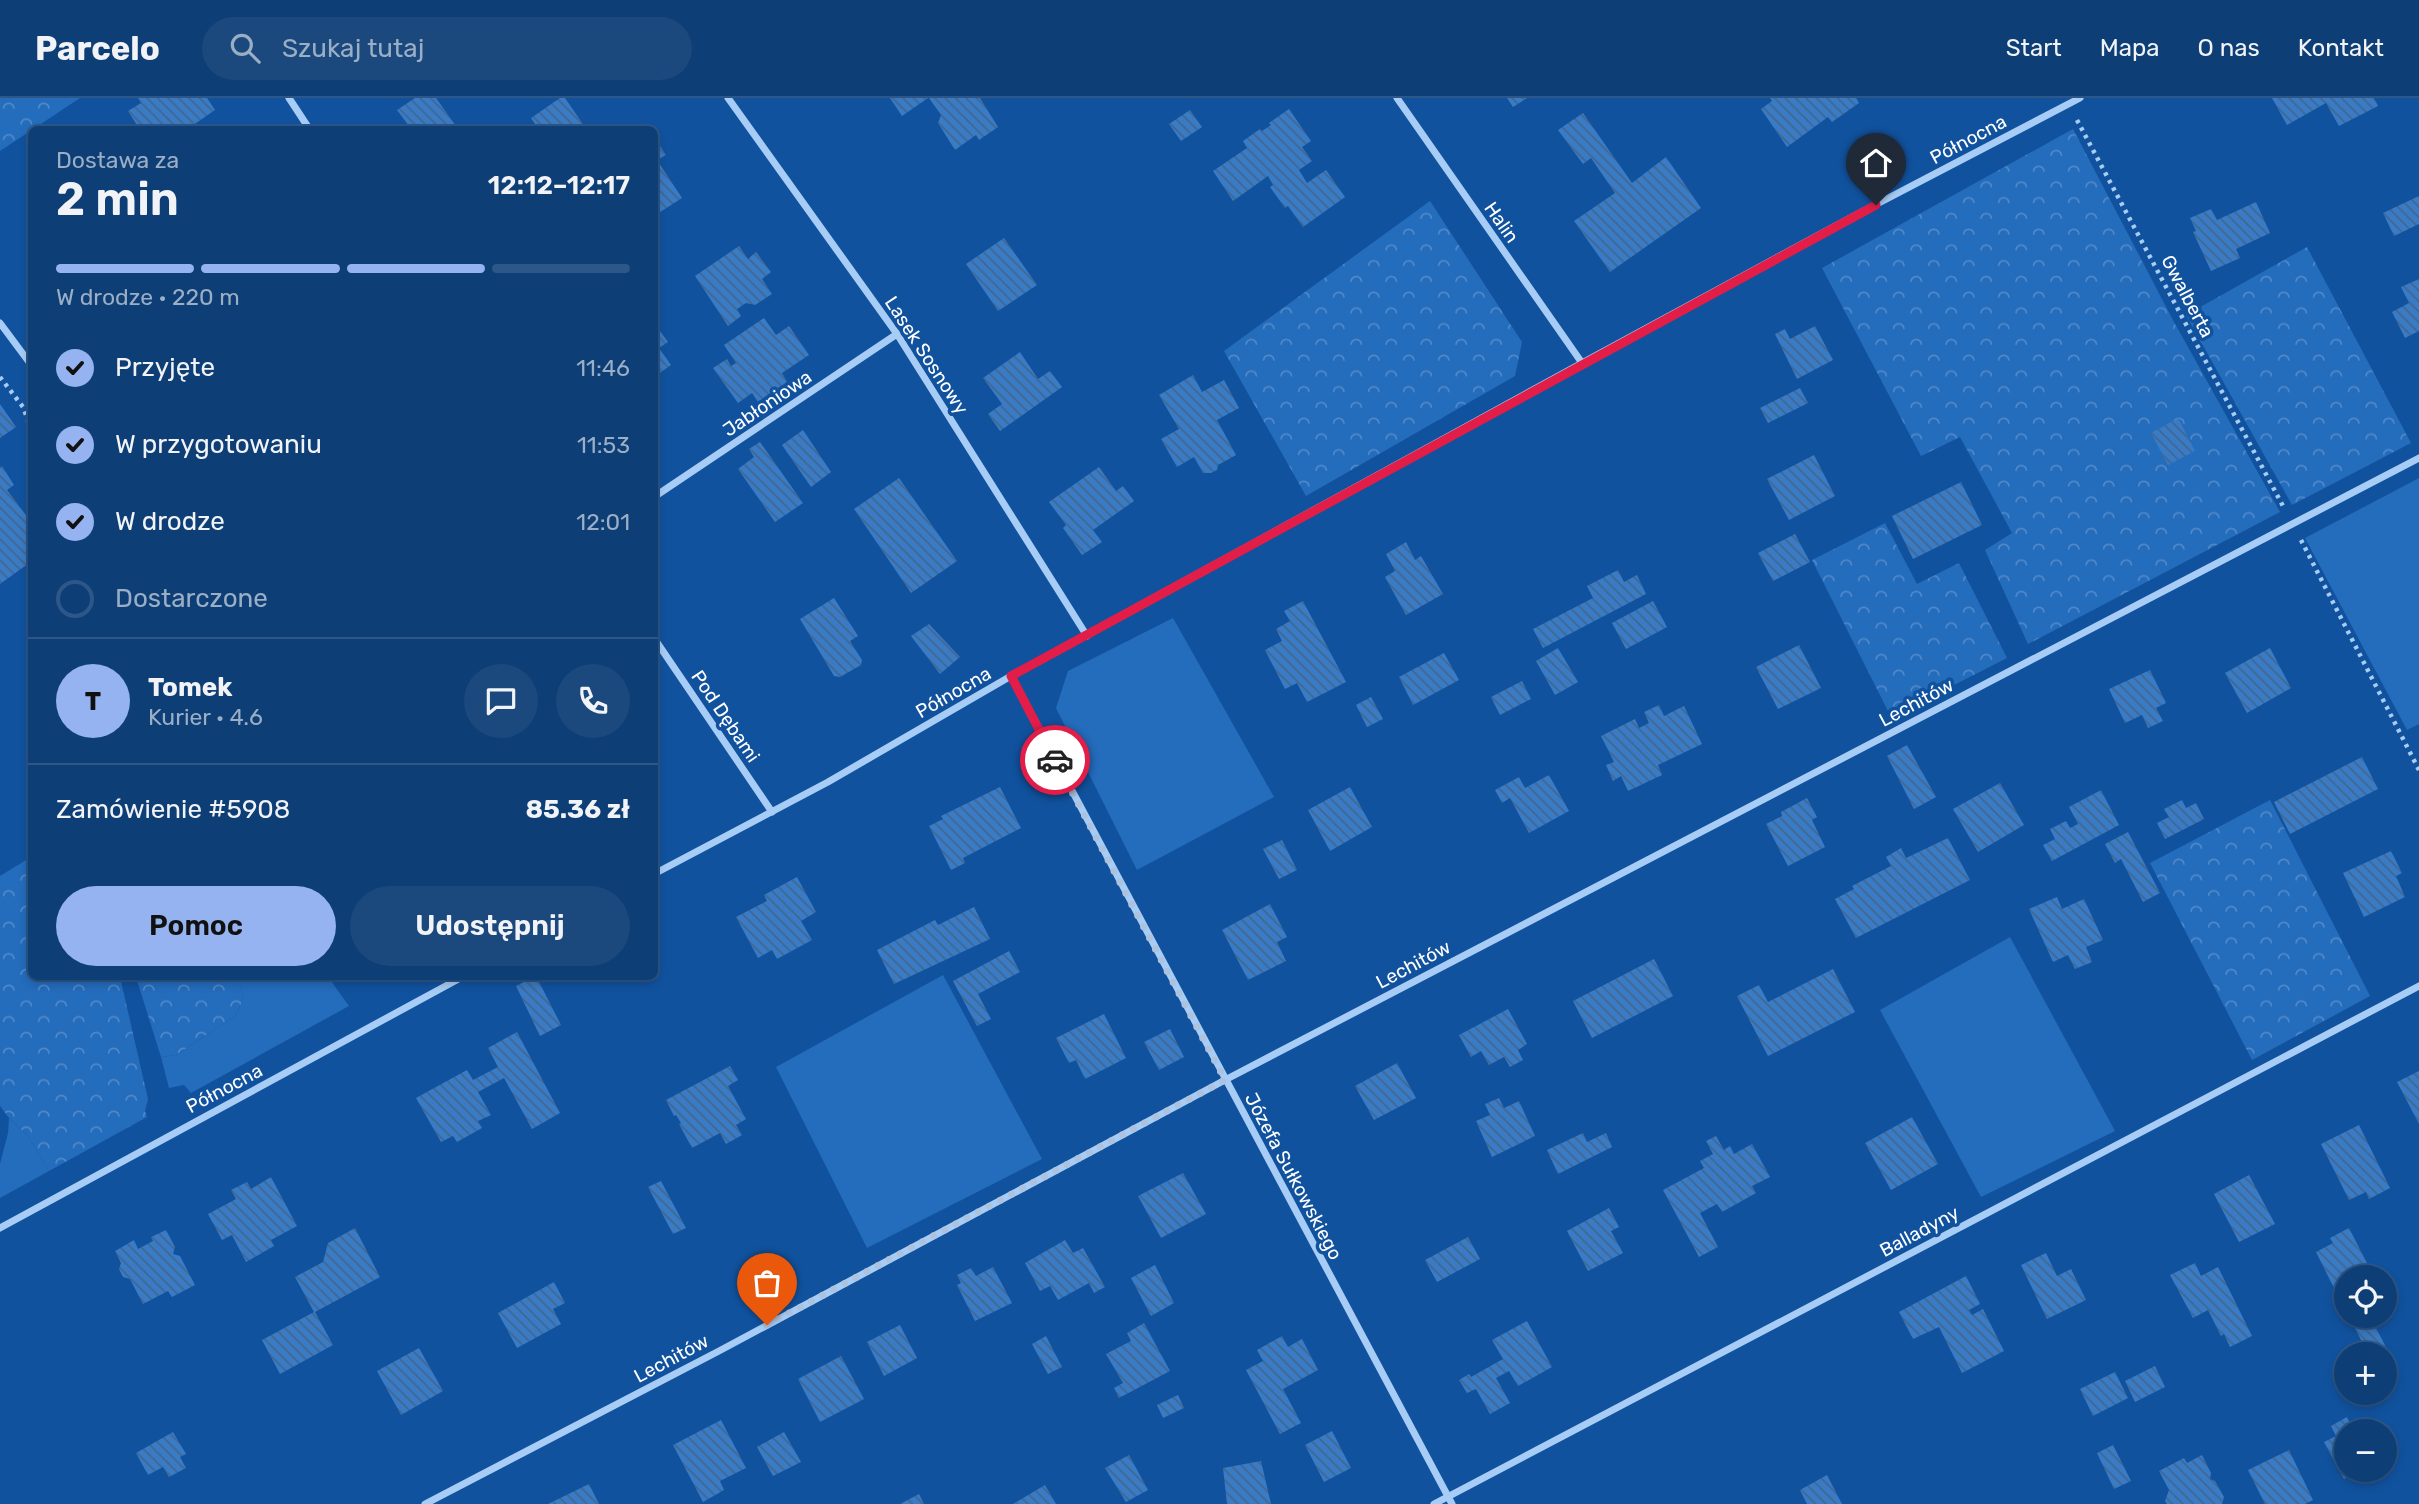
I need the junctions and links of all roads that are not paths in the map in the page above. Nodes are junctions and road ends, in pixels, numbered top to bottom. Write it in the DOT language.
graph roads {
  1 [pos="289,98"];
  2 [pos="728,98"];
  3 [pos="1397,98"];
  4 [pos="2080,98"];
  5 [pos="2067,101"];
  6 [pos="307,126"];
  7 [pos="0,323"];
  8 [pos="897,334"];
  9 [pos="28,361"];
  10 [pos="1582,363"];
  11 [pos="2419,458"];
  12 [pos="658,494"];
  13 [pos="1087,636"];
  14 [pos="658,644"];
  15 [pos="1011,676"];
  16 [pos="772,811"];
  17 [pos="658,872"];
  18 [pos="457,980"];
  19 [pos="2419,986"];
  20 [pos="1225,1080"];
  21 [pos="0,1227"];
  22 [pos="1450,1500"];
  23 [pos="425,1504"];
  24 [pos="1434,1504"];
  1 -- 6 [label="street"];
  2 -- 8 [label="street, Lasek Sosnowy"];
  3 -- 10 [label="street, Halin"];
  4 -- 5 [label="street, Północna"];
  5 -- 10 [label="street, Północna"];
  7 -- 9 [label="street"];
  8 -- 12 [label="street, Jabłoniowa"];
  8 -- 13 [label="street, Lasek Sosnowy"];
  10 -- 13 [label="street, Północna"];
  11 -- 20 [label="street, Lechitów"];
  13 -- 15 [label="street, Północna"];
  14 -- 16 [label="street, Pod Dębami"];
  15 -- 16 [label="street, Północna"];
  15 -- 20 [label="street, Józefa Sułkowskiego"];
  16 -- 17 [label="street, Północna"];
  18 -- 21 [label="street, Północna"];
  19 -- 22 [label="street, Balladyny"];
  20 -- 22 [label="street, Józefa Sułkowskiego"];
  20 -- 23 [label="street, Lechitów"];
  22 -- 24 [label="street, Balladyny"];
}
